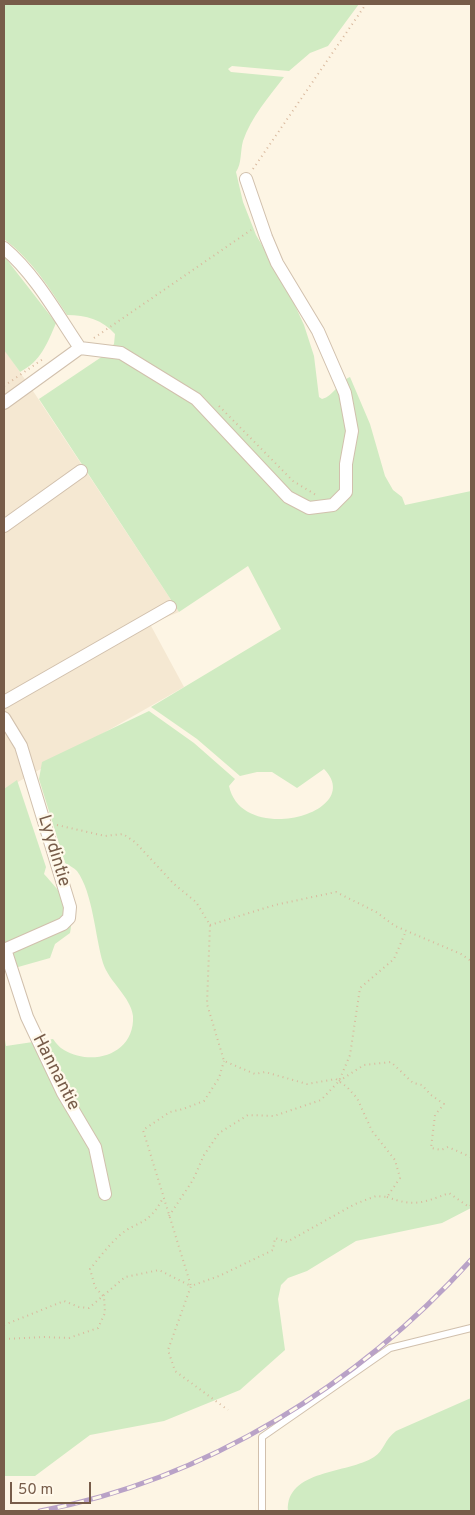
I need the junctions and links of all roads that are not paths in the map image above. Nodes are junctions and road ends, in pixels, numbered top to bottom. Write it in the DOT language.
graph roads {
  1 [pos="246,180"];
  2 [pos="4,248"];
  3 [pos="80,348"];
  4 [pos="4,402"];
  5 [pos="81,472"];
  6 [pos="4,526"];
  7 [pos="170,607"];
  8 [pos="4,702"];
  9 [pos="4,718"];
  10 [pos="4,949"];
  11 [pos="105,1194"];
  12 [pos="471,1328"];
  13 [pos="262,1511"];
  1 -- 3 [label="street"];
  2 -- 3 [label="street"];
  3 -- 4 [label="street"];
  5 -- 6 [label="street"];
  7 -- 8 [label="street"];
  9 -- 10 [label="street, Lyydintie"];
  10 -- 11 [label="street, Hannantie"];
  12 -- 13 [label="lane"];
}
